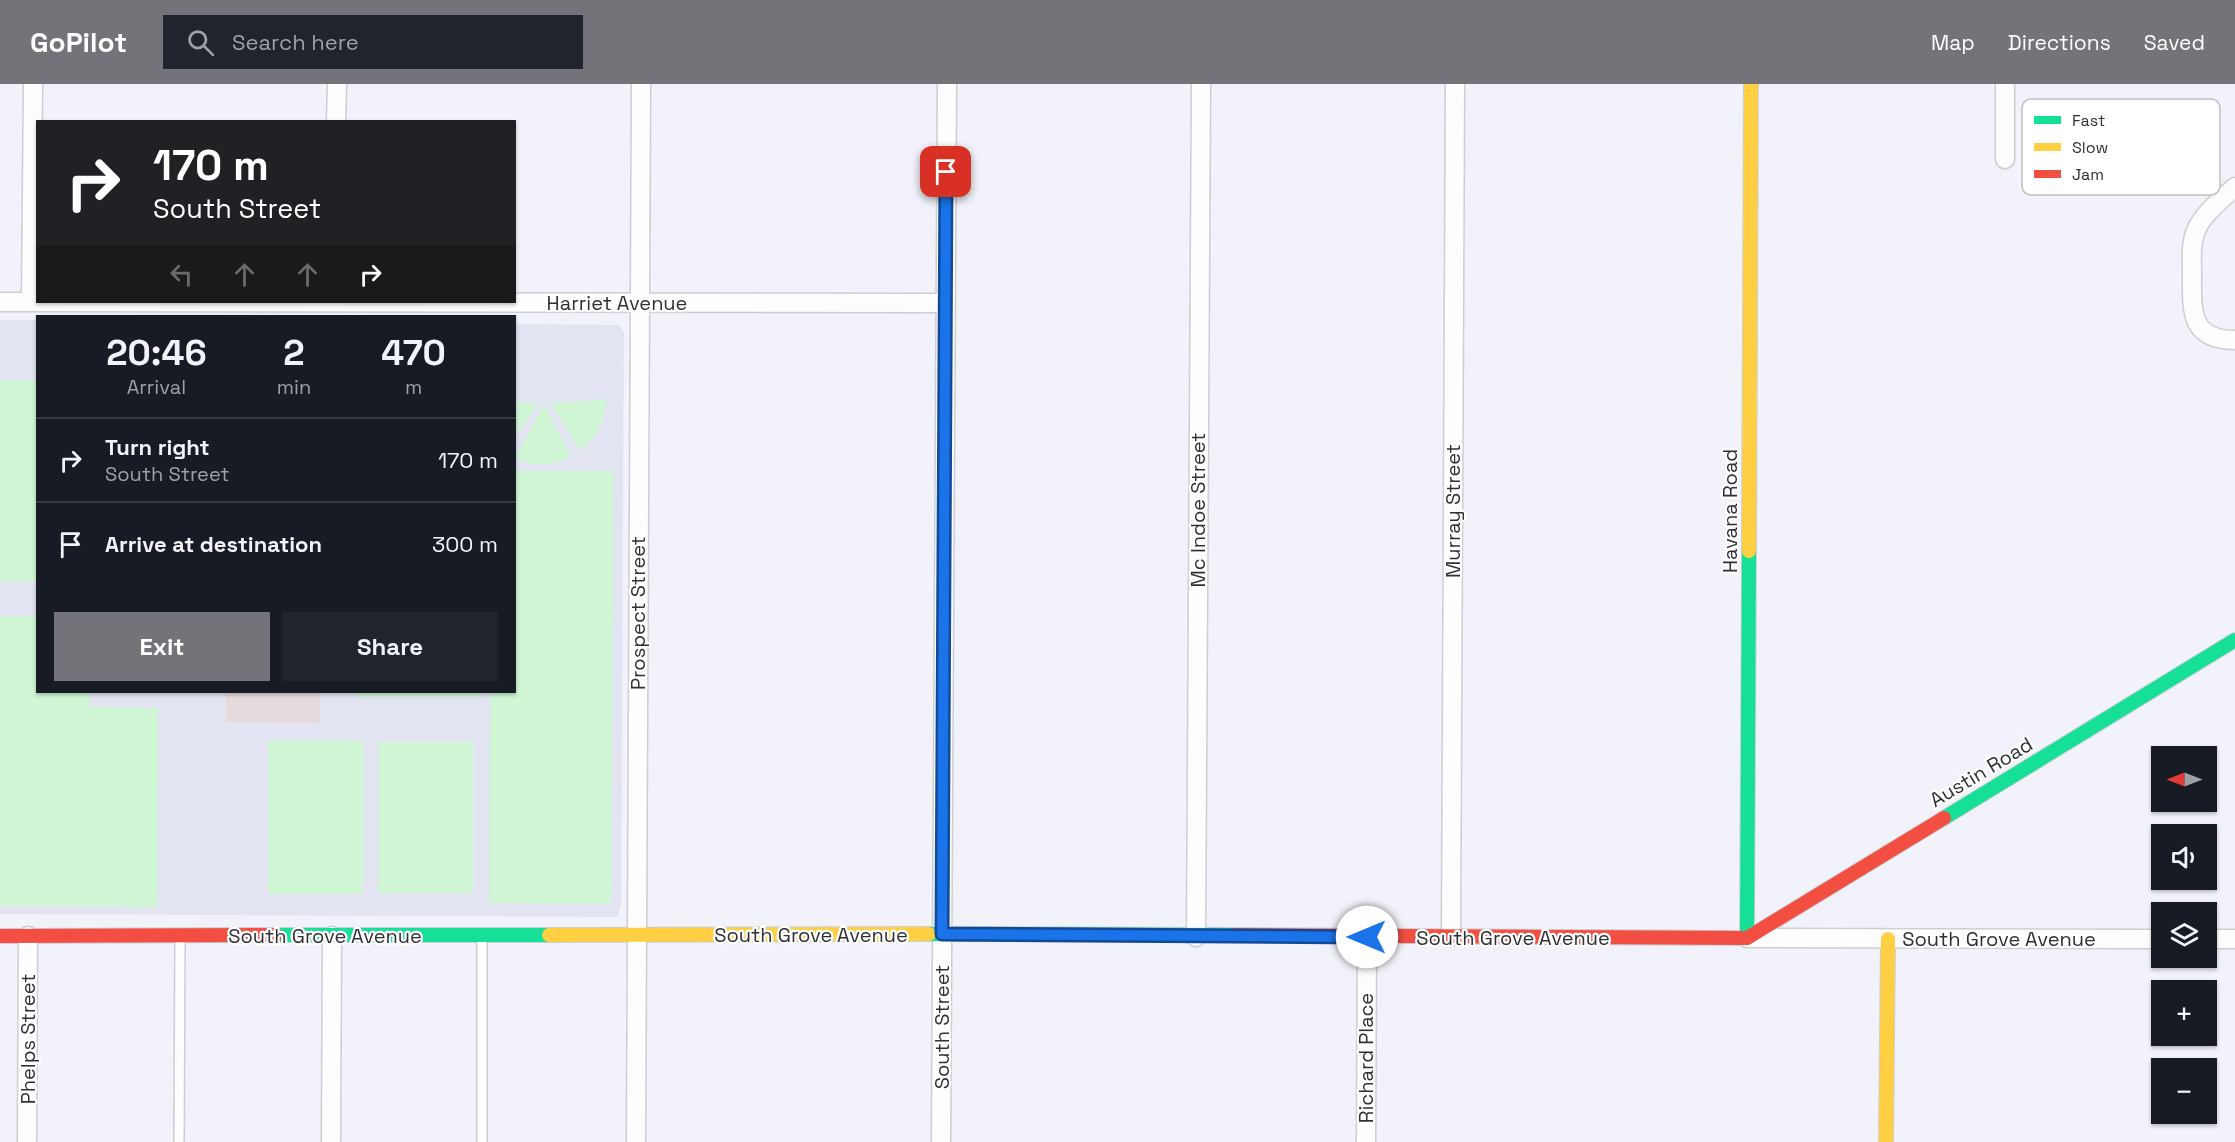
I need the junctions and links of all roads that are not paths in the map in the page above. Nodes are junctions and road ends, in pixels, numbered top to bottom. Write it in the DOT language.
graph roads {
  1 [pos="33,84"];
  2 [pos="337,84"];
  3 [pos="641,84"];
  4 [pos="947,84"];
  5 [pos="1201,84"];
  6 [pos="1455,84"];
  7 [pos="1751,84"];
  8 [pos="2005,84"];
  9 [pos="336,120"];
  10 [pos="2005,159"];
  11 [pos="2235,187"];
  12 [pos="0,302"];
  13 [pos="31,302"];
  14 [pos="36,302"];
  15 [pos="516,303"];
  16 [pos="640,303"];
  17 [pos="946,303"];
  18 [pos="2235,340"];
  19 [pos="2235,640"];
  20 [pos="942,934"];
  21 [pos="0,936"];
  22 [pos="28,936"];
  23 [pos="180,936"];
  24 [pos="332,936"];
  25 [pos="482,936"];
  26 [pos="637,936"];
  27 [pos="1196,937"];
  28 [pos="1367,937"];
  29 [pos="1450,938"];
  30 [pos="1748,938"];
  31 [pos="1888,939"];
  32 [pos="2151,939"];
  33 [pos="2217,939"];
  34 [pos="2235,939"];
  35 [pos="27,1142"];
  36 [pos="179,1142"];
  37 [pos="331,1142"];
  38 [pos="482,1142"];
  39 [pos="636,1142"];
  40 [pos="941,1142"];
  41 [pos="1366,1142"];
  42 [pos="1887,1142"];
  1 -- 13 [label="street"];
  2 -- 9 [label="street"];
  3 -- 16 [label="street, Prospect Street"];
  4 -- 17 [label="street, South Street"];
  5 -- 27 [label="street, Mc Indoe Street"];
  6 -- 29 [label="street, Murray Street"];
  7 -- 30 [label="street, Havana Road"];
  8 -- 10 [label="street"];
  11 -- 18 [label="street"];
  12 -- 13 [label="street, Harriet Avenue"];
  13 -- 14 [label="street, Harriet Avenue"];
  15 -- 16 [label="street, Harriet Avenue"];
  16 -- 17 [label="street, Harriet Avenue"];
  16 -- 26 [label="street, Prospect Street"];
  17 -- 20 [label="street, South Street"];
  19 -- 30 [label="street, Austin Road"];
  20 -- 26 [label="street, South Grove Avenue"];
  20 -- 27 [label="street, South Grove Avenue"];
  20 -- 40 [label="street, South Street"];
  21 -- 22 [label="street, South Grove Avenue"];
  22 -- 23 [label="street, South Grove Avenue"];
  22 -- 35 [label="street, Phelps Street"];
  23 -- 24 [label="street, South Grove Avenue"];
  23 -- 36 [label="lane"];
  24 -- 25 [label="street, South Grove Avenue"];
  24 -- 37 [label="street"];
  25 -- 26 [label="street, South Grove Avenue"];
  25 -- 38 [label="lane"];
  26 -- 39 [label="street, Prospect Street"];
  27 -- 28 [label="street, South Grove Avenue"];
  28 -- 29 [label="street, South Grove Avenue"];
  28 -- 41 [label="street, Richard Place"];
  29 -- 30 [label="street, South Grove Avenue"];
  30 -- 31 [label="street, South Grove Avenue"];
  31 -- 32 [label="street, South Grove Avenue"];
  31 -- 42 [label="street"];
  33 -- 34 [label="street"];
}
